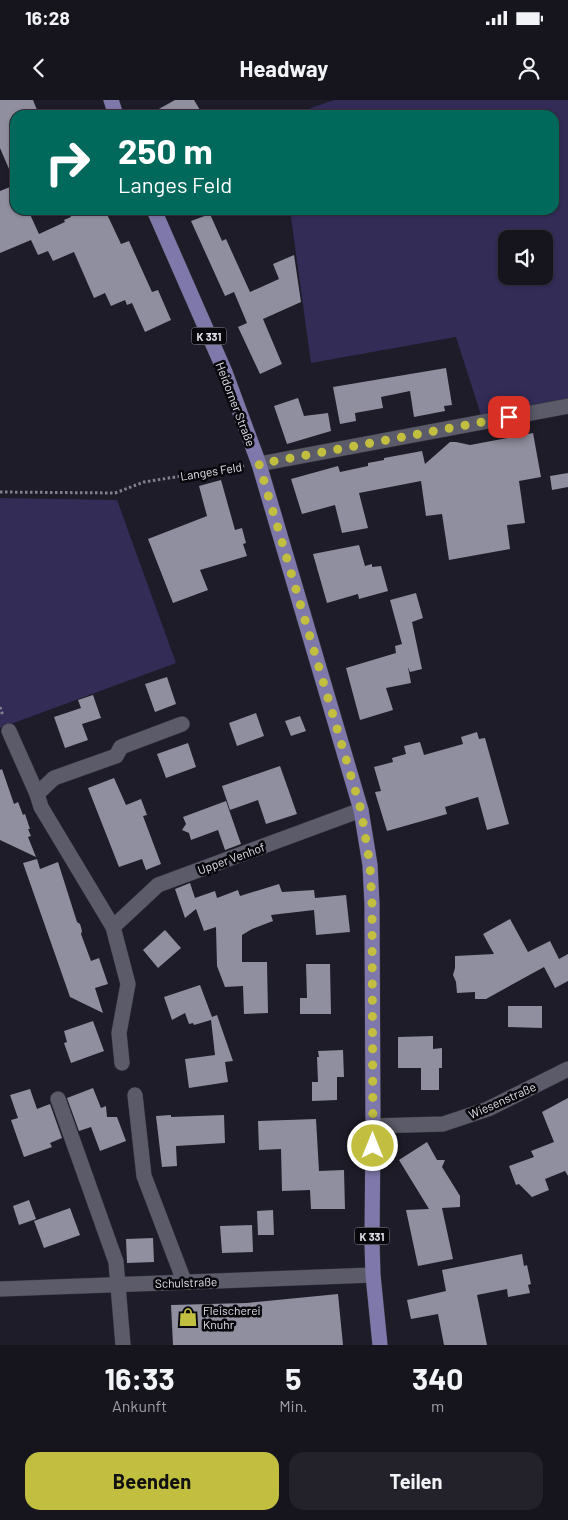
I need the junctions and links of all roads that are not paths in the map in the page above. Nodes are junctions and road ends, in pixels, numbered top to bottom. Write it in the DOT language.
graph roads {
  1 [pos="156,215"];
  2 [pos="568,406"];
  3 [pos="259,464"];
  4 [pos="182,724"];
  5 [pos="9,732"];
  6 [pos="37,794"];
  7 [pos="361,810"];
  8 [pos="113,927"];
  9 [pos="122,1063"];
  10 [pos="568,1068"];
  11 [pos="134,1094"];
  12 [pos="58,1100"];
  13 [pos="374,1126"];
  14 [pos="373,1274"];
  15 [pos="184,1282"];
  16 [pos="118,1284"];
  17 [pos="0,1289"];
  18 [pos="123,1345"];
  19 [pos="380,1345"];
  1 -- 3 [label="main road, Heidorner Straße / K 331"];
  2 -- 3 [label="street, Langes Feld"];
  3 -- 7 [label="main road, Heidorner Straße / K 331"];
  4 -- 6 [label="street"];
  5 -- 6 [label="street"];
  6 -- 8 [label="street"];
  7 -- 8 [label="street, Upper Venhof"];
  7 -- 13 [label="main road, Heidorner Straße / K 331"];
  8 -- 9 [label="street"];
  10 -- 13 [label="street, Wiesenstraße"];
  11 -- 15 [label="street"];
  12 -- 16 [label="street"];
  13 -- 14 [label="main road, Heidorner Straße / K 331"];
  14 -- 15 [label="street, Schulstraße"];
  14 -- 19 [label="main road, Heidorner Straße / K 331"];
  15 -- 16 [label="street, Schulstraße"];
  16 -- 17 [label="street, Schulstraße"];
  16 -- 18 [label="street"];
}
